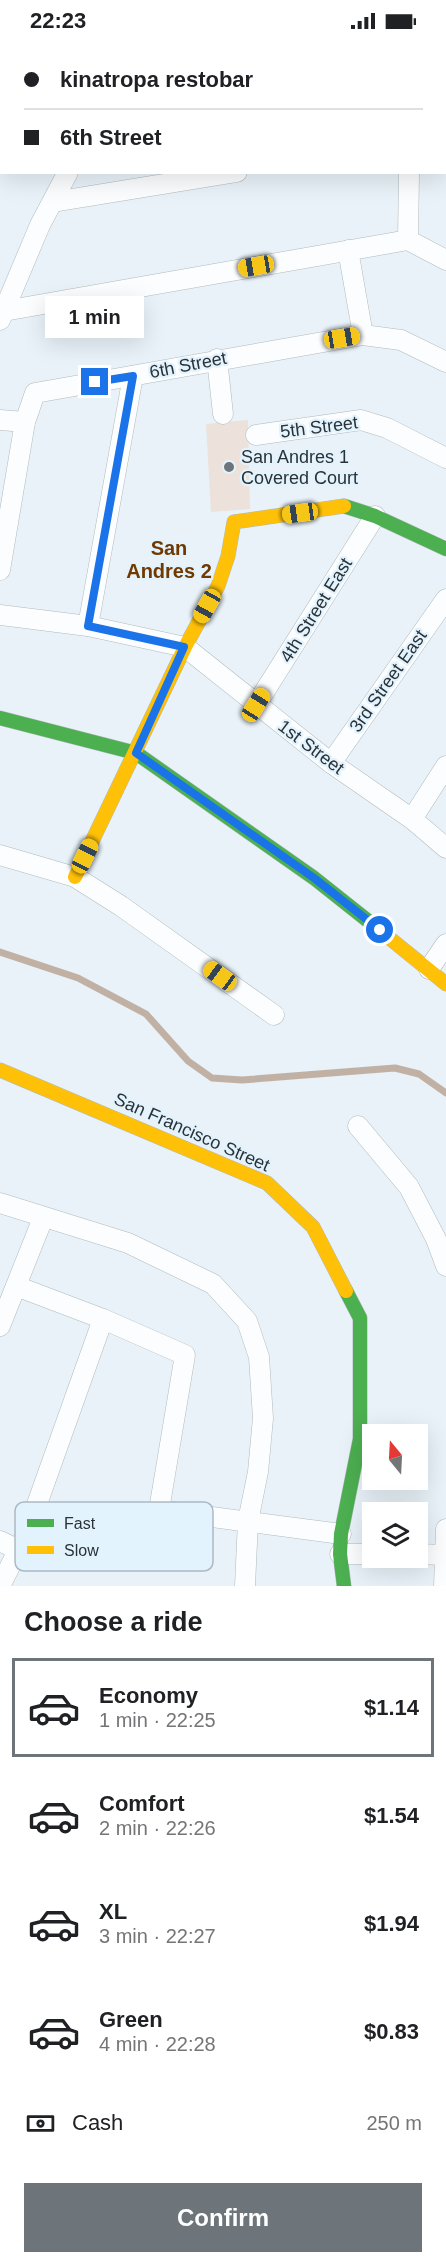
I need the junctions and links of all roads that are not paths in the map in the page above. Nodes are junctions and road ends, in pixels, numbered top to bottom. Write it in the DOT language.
graph roads {
  1 [pos="67,174"];
  2 [pos="225,174"];
  3 [pos="410,174"];
  4 [pos="52,202"];
  5 [pos="408,240"];
  6 [pos="348,250"];
  7 [pos="446,260"];
  8 [pos="1,313"];
  9 [pos="363,335"];
  10 [pos="217,359"];
  11 [pos="446,362"];
  12 [pos="133,376"];
  13 [pos="223,414"];
  14 [pos="0,420"];
  15 [pos="25,422"];
  16 [pos="256,435"];
  17 [pos="446,458"];
  18 [pos="375,516"];
  19 [pos="4,528"];
  20 [pos="446,549"];
  21 [pos="0,570"];
  22 [pos="446,599"];
  23 [pos="0,615"];
  24 [pos="88,626"];
  25 [pos="184,647"];
  26 [pos="256,705"];
  27 [pos="0,718"];
  28 [pos="136,753"];
  29 [pos="331,763"];
  30 [pos="446,766"];
  31 [pos="412,819"];
  32 [pos="446,848"];
  33 [pos="0,855"];
  34 [pos="75,877"];
  35 [pos="446,944"];
  36 [pos="429,969"];
  37 [pos="446,984"];
  38 [pos="274,1015"];
  39 [pos="0,1070"];
  40 [pos="358,1126"];
  41 [pos="0,1203"];
  42 [pos="43,1218"];
  43 [pos="446,1266"];
  44 [pos="16,1286"];
  45 [pos="103,1319"];
  46 [pos="0,1326"];
  47 [pos="38,1502"];
  48 [pos="160,1502"];
  49 [pos="213,1517"];
  50 [pos="248,1521"];
  51 [pos="446,1529"];
  52 [pos="341,1534"];
  53 [pos="0,1541"];
  54 [pos="15,1548"];
  55 [pos="340,1554"];
  56 [pos="362,1554"];
  57 [pos="428,1554"];
  58 [pos="445,1554"];
  59 [pos="15,1560"];
  60 [pos="0,1586"];
  61 [pos="245,1586"];
  62 [pos="344,1586"];
  63 [pos="444,1586"];
  1 -- 4 [label="street"];
  2 -- 4 [label="street"];
  3 -- 5 [label="street"];
  4 -- 8 [label="street"];
  5 -- 6 [label="street"];
  5 -- 7 [label="street"];
  6 -- 8 [label="street"];
  6 -- 9 [label="street"];
  9 -- 10 [label="street, 6th Street"];
  9 -- 11 [label="street, 6th Street"];
  10 -- 12 [label="street, 6th Street"];
  10 -- 13 [label="street"];
  12 -- 15 [label="street, 6th Street"];
  12 -- 24 [label="street"];
  14 -- 15 [label="street"];
  15 -- 19 [label="street, 6th Street"];
  16 -- 17 [label="street, 5th Street"];
  18 -- 20 [label="street"];
  18 -- 25 [label="street"];
  18 -- 26 [label="street, 4th Street East"];
  19 -- 21 [label="street, 6th Street"];
  22 -- 29 [label="street, 3rd Street East"];
  23 -- 24 [label="street, 1st Street"];
  24 -- 25 [label="street, 1st Street"];
  25 -- 26 [label="street, 1st Street"];
  25 -- 28 [label="street"];
  26 -- 29 [label="street, 1st Street"];
  27 -- 28 [label="street"];
  28 -- 34 [label="street"];
  28 -- 36 [label="street"];
  29 -- 31 [label="street, 1st Street"];
  30 -- 31 [label="street"];
  31 -- 32 [label="street, 1st Street"];
  33 -- 34 [label="street"];
  34 -- 38 [label="street"];
  35 -- 36 [label="street"];
  36 -- 37 [label="street"];
  39 -- 52 [label="street, San Francisco Street"];
  40 -- 43 [label="street"];
  41 -- 42 [label="street"];
  42 -- 44 [label="street"];
  42 -- 50 [label="street"];
  44 -- 45 [label="street"];
  44 -- 46 [label="street"];
  45 -- 47 [label="street"];
  45 -- 48 [label="street"];
  49 -- 50 [label="street"];
  50 -- 52 [label="street"];
  50 -- 61 [label="street"];
  51 -- 58 [label="street"];
  52 -- 55 [label="street, San Francisco Street"];
  53 -- 54 [label="street"];
  55 -- 56 [label="street"];
  55 -- 62 [label="street, San Francisco Street"];
  57 -- 58 [label="street"];
  58 -- 63 [label="street"];
  59 -- 60 [label="street"];
}
